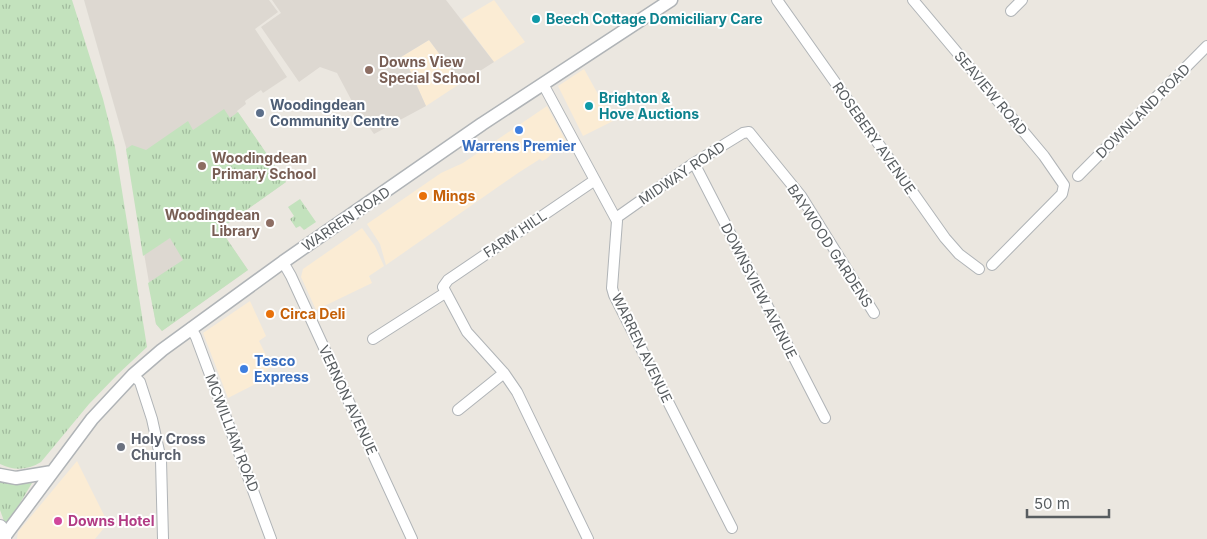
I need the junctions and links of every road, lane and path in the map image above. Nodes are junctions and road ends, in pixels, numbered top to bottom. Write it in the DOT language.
graph roads {
  1 [pos="671,0"];
  2 [pos="777,0"];
  3 [pos="913,0"];
  4 [pos="1022,0"];
  5 [pos="1011,11"];
  6 [pos="1207,46"];
  7 [pos="543,84"];
  8 [pos="749,132"];
  9 [pos="694,163"];
  10 [pos="1078,176"];
  11 [pos="595,180"];
  12 [pos="616,218"];
  13 [pos="283,262"];
  14 [pos="992,265"];
  15 [pos="979,268"];
  16 [pos="445,293"];
  17 [pos="874,313"];
  18 [pos="191,328"];
  19 [pos="374,339"];
  20 [pos="504,374"];
  21 [pos="133,375"];
  22 [pos="458,410"];
  23 [pos="826,418"];
  24 [pos="52,472"];
  25 [pos="0,475"];
  26 [pos="732,528"];
  27 [pos="2,535"];
  28 [pos="163,539"];
  29 [pos="271,539"];
  30 [pos="412,539"];
  31 [pos="588,539"];
  1 -- 7 [label="street, WARREN ROAD"];
  2 -- 15 [label="street, ROSEBERY AVENUE"];
  3 -- 14 [label="street, SEAVIEW ROAD"];
  4 -- 5 [label="street"];
  6 -- 10 [label="street, DOWNLAND ROAD"];
  7 -- 11 [label="street, WARREN AVENUE"];
  7 -- 13 [label="street, WARREN ROAD"];
  8 -- 9 [label="street, MIDWAY ROAD"];
  8 -- 17 [label="street, BAYWOOD GARDENS"];
  9 -- 12 [label="street, MIDWAY ROAD"];
  9 -- 23 [label="street, DOWNSVIEW AVENUE"];
  11 -- 12 [label="street, WARREN AVENUE"];
  11 -- 16 [label="street, FARM HILL"];
  12 -- 26 [label="street, WARREN AVENUE"];
  13 -- 18 [label="street, WARREN ROAD"];
  13 -- 30 [label="street, VERNON AVENUE"];
  16 -- 19 [label="street, FARM HILL"];
  16 -- 20 [label="street"];
  18 -- 21 [label="street, WARREN ROAD"];
  18 -- 29 [label="street, MCWILLIAM ROAD"];
  20 -- 22 [label="street"];
  20 -- 31 [label="street"];
  21 -- 24 [label="street, WARREN ROAD"];
  21 -- 28 [label="street"];
  24 -- 25 [label="street"];
  24 -- 27 [label="street, WARREN ROAD"];
}
